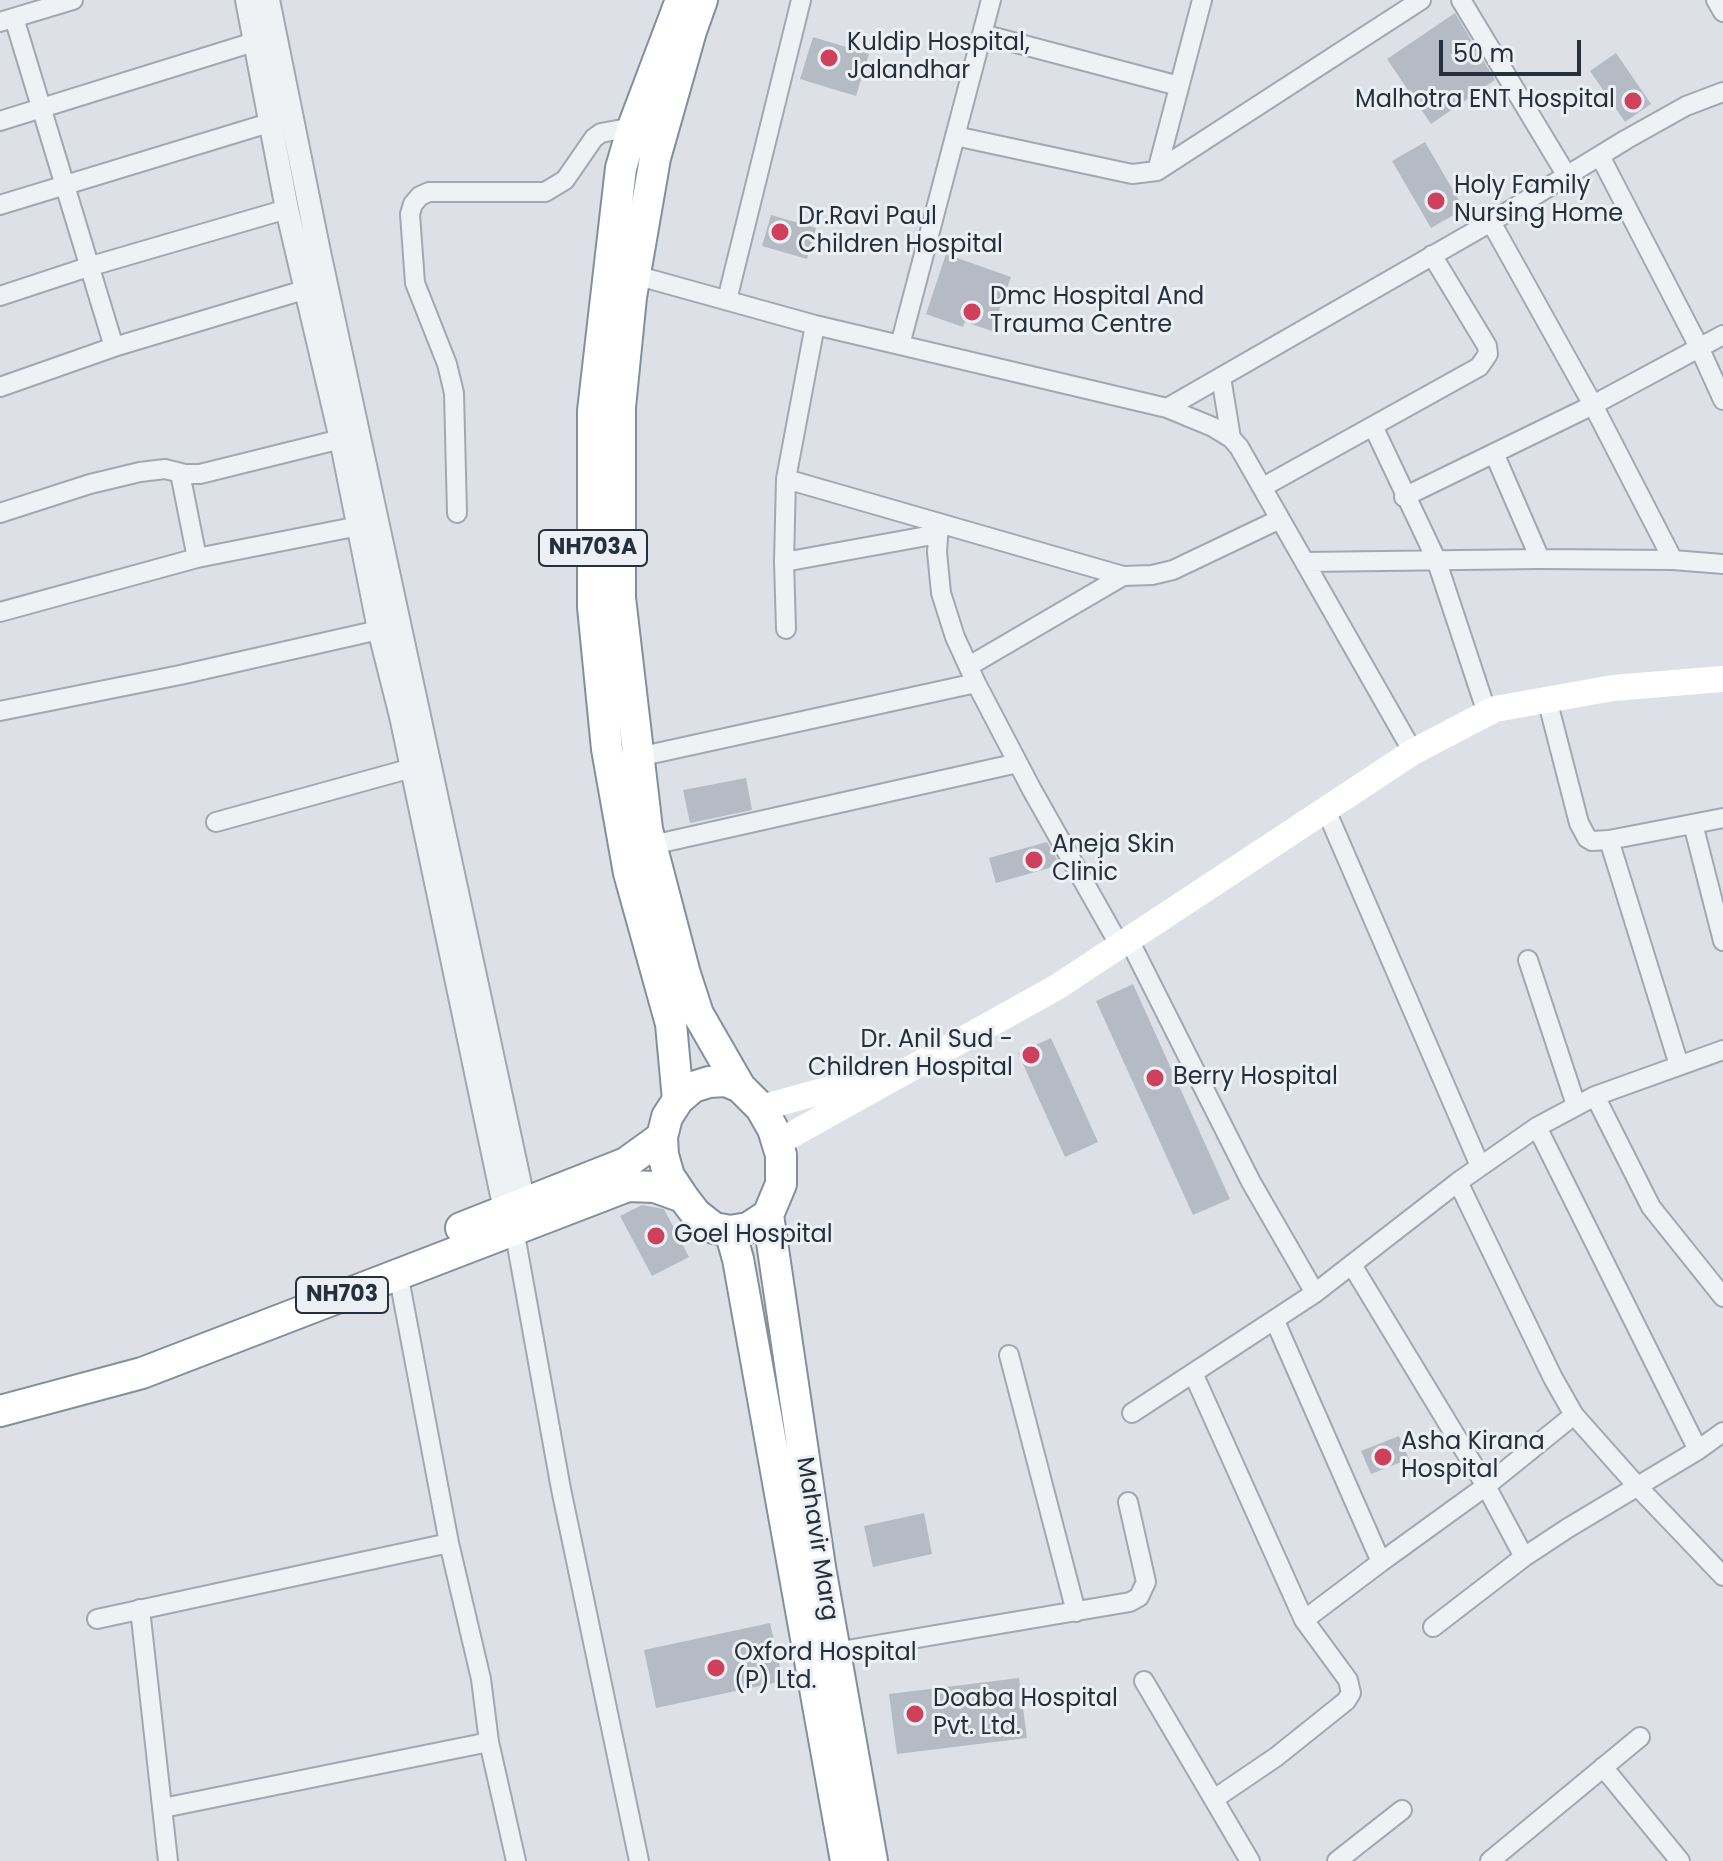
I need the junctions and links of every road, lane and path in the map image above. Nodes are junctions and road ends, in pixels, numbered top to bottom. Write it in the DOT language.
graph roads {
  1 [pos="73,0"];
  2 [pos="247,0"];
  3 [pos="268,0"];
  4 [pos="681,0"];
  5 [pos="702,0"];
  6 [pos="801,0"];
  7 [pos="991,0"];
  8 [pos="1202,0"];
  9 [pos="1421,0"];
  10 [pos="1461,0"];
  11 [pos="1716,0"];
  12 [pos="1723,12"];
  13 [pos="7,20"];
  14 [pos="982,34"];
  15 [pos="254,42"];
  16 [pos="1179,86"];
  17 [pos="1723,92"];
  18 [pos="40,109"];
  19 [pos="0,121"];
  20 [pos="269,123"];
  21 [pos="633,127"];
  22 [pos="955,136"];
  23 [pos="1600,156"];
  24 [pos="1157,171"];
  25 [pos="1567,176"];
  26 [pos="63,184"];
  27 [pos="0,205"];
  28 [pos="287,209"];
  29 [pos="1491,222"];
  30 [pos="1432,255"];
  31 [pos="88,267"];
  32 [pos="635,275"];
  33 [pos="304,290"];
  34 [pos="0,296"];
  35 [pos="727,300"];
  36 [pos="815,325"];
  37 [pos="1723,335"];
  38 [pos="900,345"];
  39 [pos="114,347"];
  40 [pos="1699,347"];
  41 [pos="1221,377"];
  42 [pos="0,387"];
  43 [pos="1723,400"];
  44 [pos="1593,405"];
  45 [pos="1167,408"];
  46 [pos="1373,426"];
  47 [pos="1231,438"];
  48 [pos="341,439"];
  49 [pos="1494,453"];
  50 [pos="180,473"];
  51 [pos="786,479"];
  52 [pos="1263,487"];
  53 [pos="1404,497"];
  54 [pos="0,513"];
  55 [pos="457,513"];
  56 [pos="1280,519"];
  57 [pos="359,526"];
  58 [pos="938,529"];
  59 [pos="197,558"];
  60 [pos="1436,559"];
  61 [pos="1540,559"];
  62 [pos="1673,560"];
  63 [pos="784,562"];
  64 [pos="1305,562"];
  65 [pos="1723,564"];
  66 [pos="1123,576"];
  67 [pos="0,612"];
  68 [pos="389,627"];
  69 [pos="786,629"];
  70 [pos="972,675"];
  71 [pos="1723,679"];
  72 [pos="1547,699"];
  73 [pos="0,711"];
  74 [pos="1487,713"];
  75 [pos="1413,752"];
  76 [pos="638,757"];
  77 [pos="1018,763"];
  78 [pos="412,768"];
  79 [pos="1326,810"];
  80 [pos="1723,818"];
  81 [pos="216,822"];
  82 [pos="1693,824"];
  83 [pos="1609,840"];
  84 [pos="652,845"];
  85 [pos="1720,916"];
  86 [pos="1723,941"];
  87 [pos="1124,943"];
  88 [pos="1528,960"];
  89 [pos="1723,1050"];
  90 [pos="918,1065"];
  91 [pos="1679,1065"];
  92 [pos="1595,1096"];
  93 [pos="751,1097"];
  94 [pos="678,1100"];
  95 [pos="1576,1105"];
  96 [pos="1537,1127"];
  97 [pos="662,1137"];
  98 [pos="777,1143"];
  99 [pos="1480,1166"];
  100 [pos="1458,1182"];
  101 [pos="683,1197"];
  102 [pos="514,1214"];
  103 [pos="768,1215"];
  104 [pos="730,1231"];
  105 [pos="1352,1265"];
  106 [pos="398,1273"];
  107 [pos="1315,1293"];
  108 [pos="1723,1297"];
  109 [pos="1275,1321"];
  110 [pos="1009,1355"];
  111 [pos="110,1372"];
  112 [pos="1193,1373"];
  113 [pos="0,1393"];
  114 [pos="0,1411"];
  115 [pos="1132,1413"];
  116 [pos="1574,1415"];
  117 [pos="1723,1432"];
  118 [pos="1698,1450"];
  119 [pos="1486,1486"];
  120 [pos="1638,1487"];
  121 [pos="1128,1502"];
  122 [pos="449,1543"];
  123 [pos="1524,1557"];
  124 [pos="1381,1562"];
  125 [pos="1723,1576"];
  126 [pos="140,1609"];
  127 [pos="1076,1612"];
  128 [pos="97,1619"];
  129 [pos="1304,1620"];
  130 [pos="1433,1627"];
  131 [pos="835,1652"];
  132 [pos="1144,1681"];
  133 [pos="1640,1737"];
  134 [pos="489,1742"];
  135 [pos="1603,1767"];
  136 [pos="1214,1799"];
  137 [pos="163,1808"];
  138 [pos="1402,1810"];
  139 [pos="1246,1860"];
  140 [pos="168,1861"];
  141 [pos="516,1861"];
  142 [pos="639,1861"];
  143 [pos="846,1861"];
  144 [pos="872,1861"];
  145 [pos="1337,1861"];
  146 [pos="1490,1861"];
  147 [pos="1680,1861"];
  1 -- 13 [label="street"];
  2 -- 15 [label="street"];
  3 -- 68 [label="street"];
  4 -- 21 [label="highway, NH703A"];
  5 -- 32 [label="highway, NH703A"];
  6 -- 35 [label="street"];
  7 -- 14 [label="street"];
  8 -- 16 [label="street"];
  9 -- 24 [label="street"];
  10 -- 25 [label="street"];
  11 -- 12 [label="street"];
  13 -- 18 [label="street"];
  14 -- 16 [label="street"];
  14 -- 22 [label="street"];
  15 -- 18 [label="street"];
  15 -- 20 [label="street"];
  16 -- 24 [label="street"];
  17 -- 23 [label="street"];
  18 -- 19 [label="street"];
  18 -- 26 [label="street"];
  20 -- 26 [label="street"];
  20 -- 28 [label="street"];
  21 -- 55 [label="street"];
  21 -- 94 [label="highway, NH703A"];
  22 -- 24 [label="street"];
  22 -- 38 [label="street"];
  23 -- 25 [label="street"];
  23 -- 40 [label="street"];
  25 -- 29 [label="street"];
  26 -- 27 [label="street"];
  26 -- 31 [label="street"];
  28 -- 31 [label="street"];
  28 -- 33 [label="street"];
  29 -- 30 [label="street"];
  29 -- 44 [label="street"];
  30 -- 41 [label="street"];
  30 -- 46 [label="street"];
  31 -- 34 [label="street"];
  31 -- 39 [label="street"];
  32 -- 35 [label="street"];
  32 -- 76 [label="highway, NH703A"];
  33 -- 39 [label="street"];
  33 -- 48 [label="street"];
  35 -- 36 [label="street"];
  36 -- 38 [label="street"];
  36 -- 51 [label="street"];
  37 -- 40 [label="street"];
  38 -- 45 [label="street"];
  39 -- 42 [label="street"];
  40 -- 43 [label="street"];
  40 -- 44 [label="street"];
  41 -- 45 [label="street"];
  41 -- 47 [label="street"];
  44 -- 49 [label="street"];
  44 -- 62 [label="street"];
  45 -- 47 [label="street"];
  46 -- 52 [label="street"];
  46 -- 53 [label="street"];
  47 -- 52 [label="street"];
  48 -- 50 [label="street"];
  48 -- 57 [label="street"];
  49 -- 53 [label="street"];
  49 -- 61 [label="street"];
  50 -- 54 [label="street"];
  50 -- 59 [label="street"];
  51 -- 58 [label="street"];
  51 -- 63 [label="street"];
  52 -- 56 [label="street"];
  53 -- 60 [label="street"];
  56 -- 64 [label="street"];
  56 -- 66 [label="street"];
  57 -- 59 [label="street"];
  57 -- 68 [label="street"];
  58 -- 63 [label="street"];
  58 -- 66 [label="street"];
  58 -- 70 [label="street"];
  59 -- 67 [label="street"];
  60 -- 61 [label="street"];
  60 -- 64 [label="street"];
  60 -- 74 [label="street"];
  61 -- 62 [label="street"];
  62 -- 65 [label="street"];
  63 -- 69 [label="street"];
  64 -- 75 [label="street"];
  66 -- 70 [label="street"];
  68 -- 73 [label="street"];
  68 -- 78 [label="street"];
  68 -- 102 [label="street"];
  70 -- 76 [label="street"];
  70 -- 77 [label="street"];
  71 -- 72 [label="main road"];
  72 -- 74 [label="main road"];
  72 -- 83 [label="street"];
  74 -- 75 [label="main road"];
  75 -- 79 [label="main road"];
  76 -- 84 [label="highway, NH703A"];
  77 -- 84 [label="street"];
  77 -- 87 [label="street"];
  78 -- 81 [label="street"];
  78 -- 102 [label="street"];
  79 -- 87 [label="main road"];
  79 -- 99 [label="street"];
  80 -- 82 [label="street"];
  82 -- 83 [label="street"];
  82 -- 85 [label="street"];
  83 -- 91 [label="street"];
  84 -- 93 [label="highway, NH703A"];
  85 -- 86 [label="street"];
  87 -- 90 [label="main road"];
  87 -- 107 [label="street"];
  88 -- 95 [label="street"];
  89 -- 91 [label="street"];
  90 -- 93 [label="main road"];
  90 -- 98 [label="main road"];
  91 -- 92 [label="street"];
  92 -- 95 [label="street"];
  92 -- 108 [label="street"];
  93 -- 94 [label="highway"];
  93 -- 98 [label="highway"];
  94 -- 97 [label="highway"];
  95 -- 96 [label="street"];
  96 -- 99 [label="street"];
  96 -- 118 [label="street"];
  97 -- 101 [label="highway"];
  97 -- 102 [label="highway, NH703"];
  98 -- 103 [label="highway"];
  99 -- 100 [label="street"];
  100 -- 105 [label="street"];
  100 -- 116 [label="street"];
  101 -- 102 [label="highway, NH703"];
  101 -- 104 [label="highway"];
  102 -- 106 [label="highway, NH703"];
  102 -- 111 [label="highway, NH703"];
  102 -- 142 [label="street"];
  103 -- 104 [label="highway"];
  103 -- 131 [label="highway, Mahavir Marg"];
  104 -- 143 [label="highway, Mahavir Marg"];
  105 -- 107 [label="street"];
  105 -- 119 [label="street"];
  106 -- 111 [label="highway, NH703"];
  106 -- 122 [label="street"];
  107 -- 109 [label="street"];
  109 -- 112 [label="street"];
  109 -- 124 [label="street"];
  110 -- 127 [label="street"];
  111 -- 113 [label="highway, NH703"];
  111 -- 114 [label="highway, NH703"];
  112 -- 115 [label="street"];
  112 -- 129 [label="street"];
  116 -- 119 [label="street"];
  116 -- 120 [label="street"];
  117 -- 118 [label="street"];
  118 -- 120 [label="street"];
  119 -- 123 [label="street"];
  119 -- 124 [label="street"];
  120 -- 123 [label="street"];
  120 -- 125 [label="street"];
  121 -- 127 [label="street"];
  122 -- 126 [label="street"];
  122 -- 134 [label="street"];
  123 -- 130 [label="street"];
  124 -- 129 [label="street"];
  126 -- 128 [label="street"];
  126 -- 137 [label="street"];
  127 -- 131 [label="street"];
  129 -- 136 [label="street"];
  131 -- 144 [label="highway, Mahavir Marg"];
  132 -- 136 [label="street"];
  133 -- 135 [label="street"];
  134 -- 137 [label="street"];
  134 -- 141 [label="street"];
  135 -- 146 [label="street"];
  135 -- 147 [label="street"];
  136 -- 139 [label="street"];
  137 -- 140 [label="street"];
  138 -- 145 [label="street"];
}
